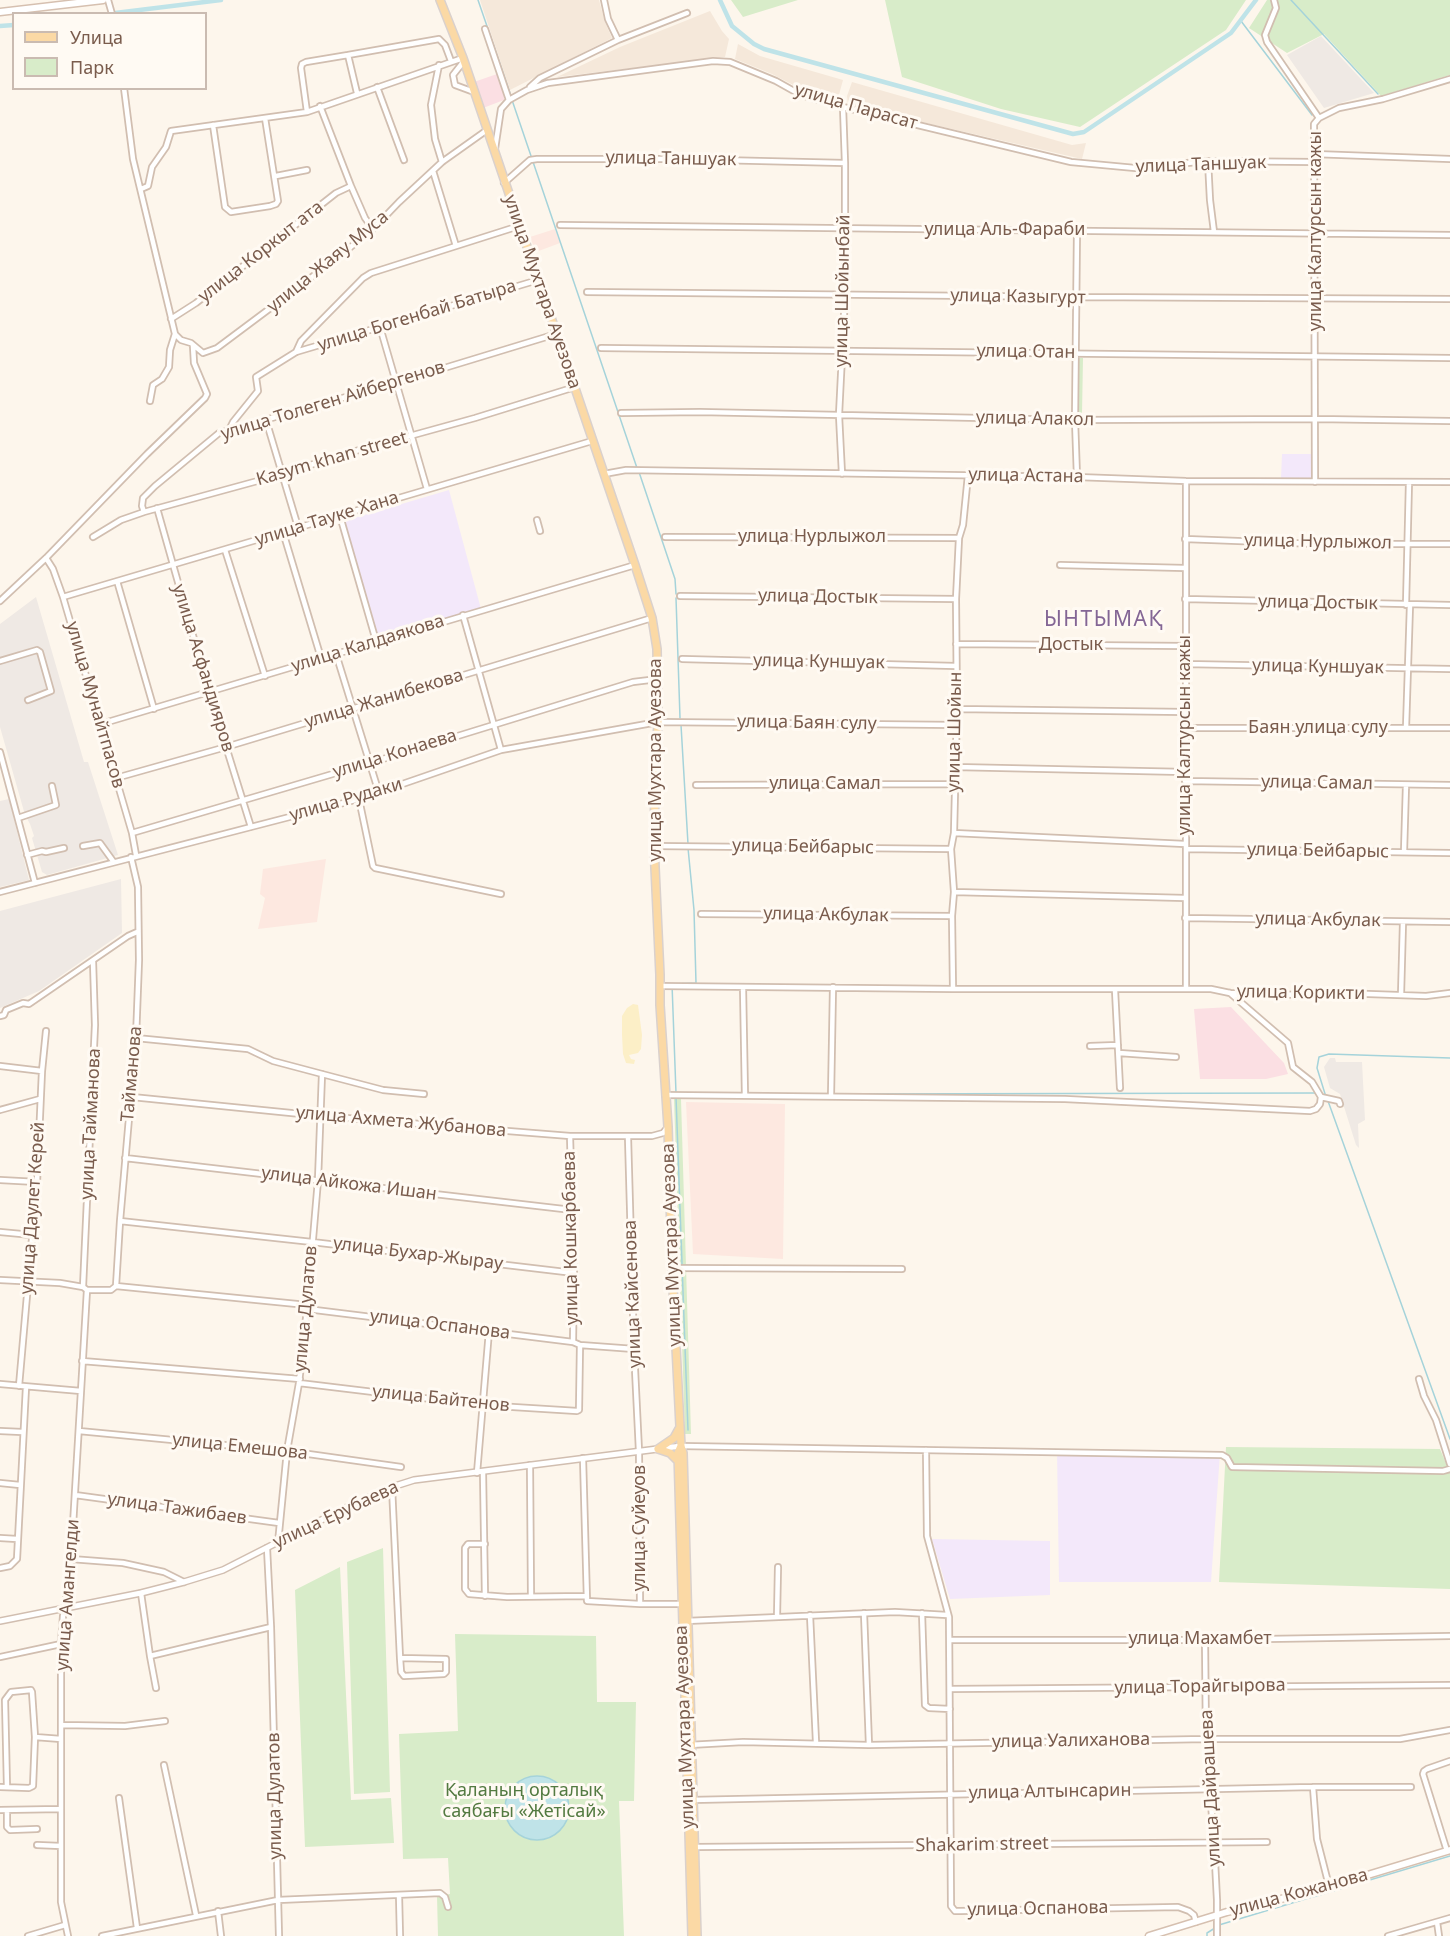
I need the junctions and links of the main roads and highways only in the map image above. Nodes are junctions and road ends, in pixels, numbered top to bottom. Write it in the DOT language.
graph roads {
  1 [pos="103,0"];
  2 [pos="440,0"];
  3 [pos="0,12"];
  4 [pos="680,1427"];
  5 [pos="681,1446"];
  6 [pos="678,1461"];
  7 [pos="685,1604"];
  8 [pos="691,1800"];
  9 [pos="1449,1851"];
  10 [pos="692,1936"];
  11 [pos="697,1936"];
  12 [pos="1149,1936"];
  1 -- 3 [label="main road"];
  2 -- 4 [label="main road, улица Мухтара Ауезова"];
  4 -- 5 [label="main road, улица Мухтара Ауезова"];
  4 -- 6 [label="main road"];
  5 -- 6 [label="main road, улица Мухтара Ауезова"];
  5 -- 7 [label="main road, улица Мухтара Ауезова"];
  6 -- 7 [label="main road, улица Мухтара Ауезова"];
  7 -- 8 [label="main road, улица Мухтара Ауезова"];
  8 -- 10 [label="main road, улица Мухтара Ауезова"];
  8 -- 11 [label="main road, улица Мухтара Ауезова"];
  9 -- 12 [label="main road, улица Кожанова"];
}
